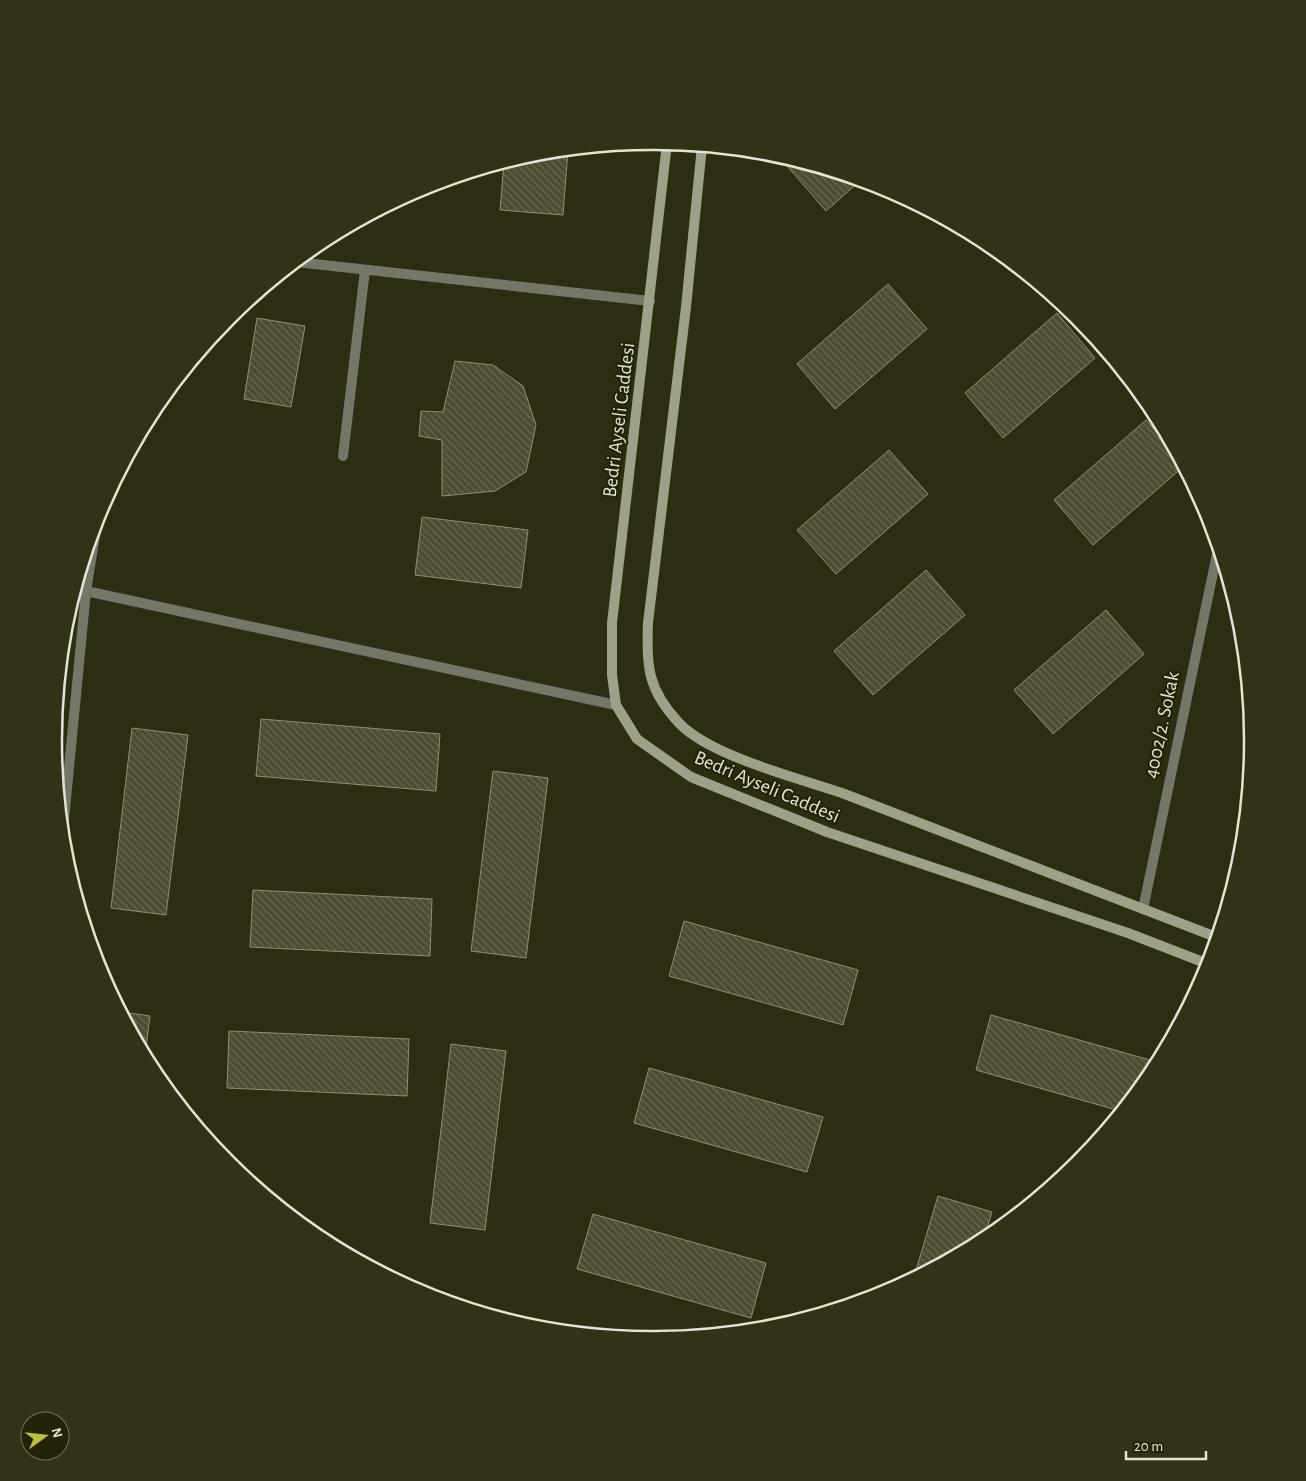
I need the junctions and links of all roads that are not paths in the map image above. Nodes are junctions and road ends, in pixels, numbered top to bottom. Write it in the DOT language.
graph roads {
  1 [pos="666,150"];
  2 [pos="701,152"];
  3 [pos="306,263"];
  4 [pos="365,270"];
  5 [pos="650,301"];
  6 [pos="343,456"];
  7 [pos="1215,562"];
  8 [pos="89,567"];
  9 [pos="86,591"];
  10 [pos="616,705"];
  11 [pos="66,794"];
  12 [pos="1143,910"];
  13 [pos="1210,936"];
  14 [pos="1201,961"];
  1 -- 5 [label="main road, Bedri Ayseli Caddesi"];
  2 -- 12 [label="main road, Bedri Ayseli Caddesi"];
  3 -- 4 [label="street"];
  4 -- 5 [label="street"];
  4 -- 6 [label="street"];
  5 -- 10 [label="main road, Bedri Ayseli Caddesi"];
  7 -- 12 [label="street, 4002/2. Sokak"];
  8 -- 9 [label="street"];
  9 -- 10 [label="street"];
  9 -- 11 [label="street"];
  10 -- 14 [label="main road, Bedri Ayseli Caddesi"];
  12 -- 13 [label="main road, Bedri Ayseli Caddesi"];
}
